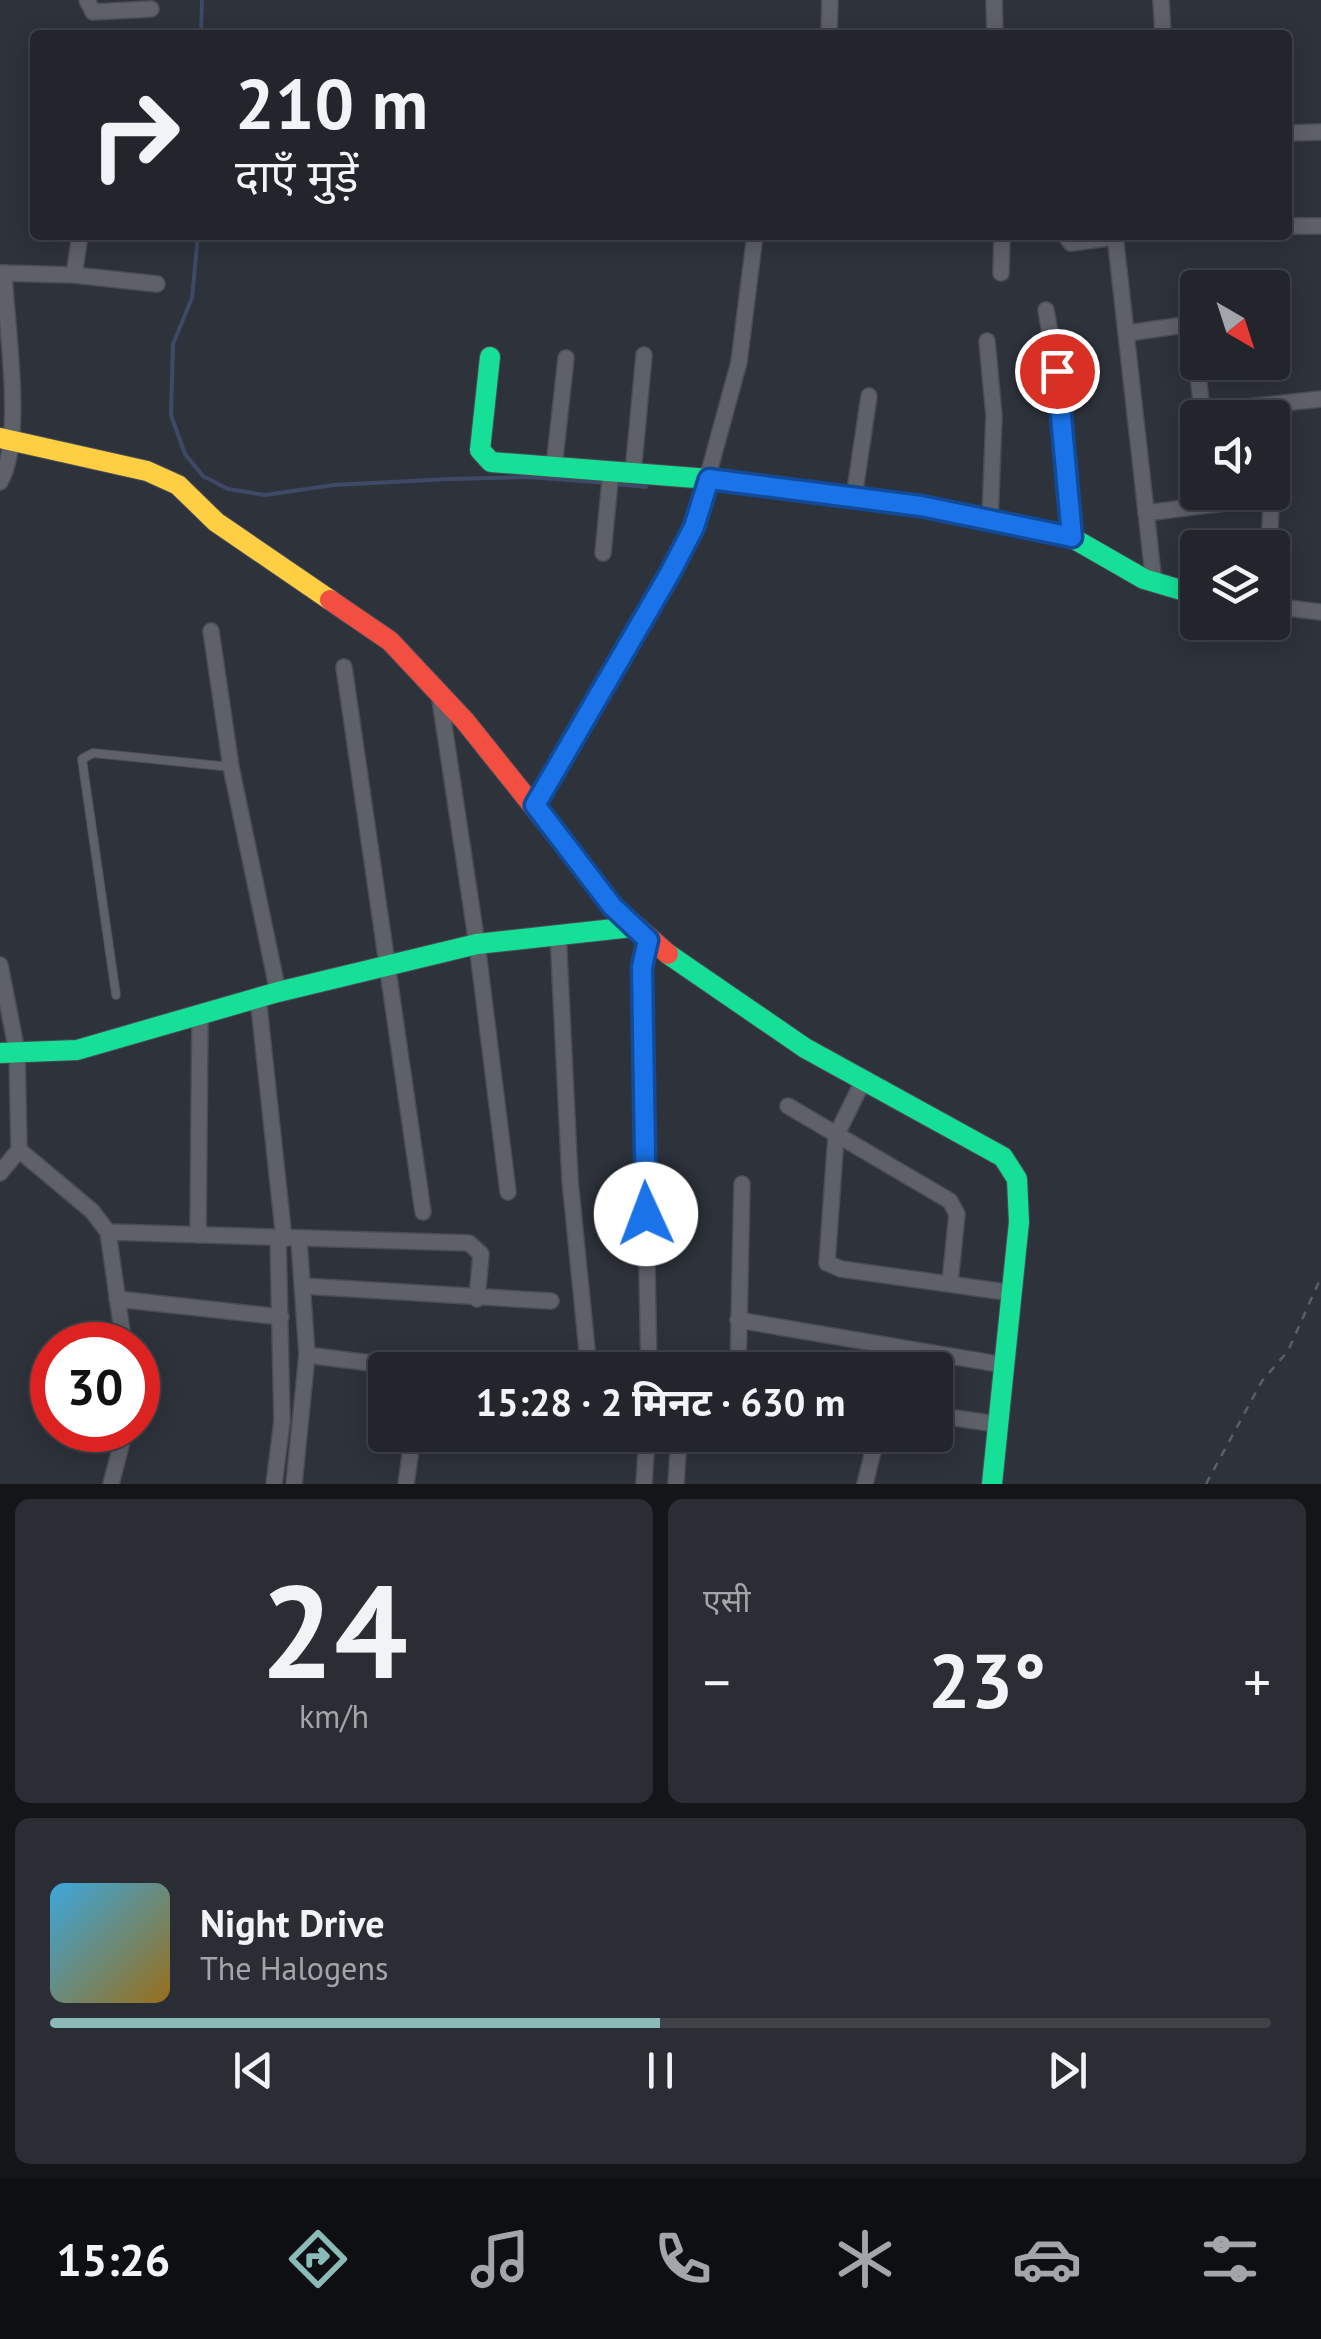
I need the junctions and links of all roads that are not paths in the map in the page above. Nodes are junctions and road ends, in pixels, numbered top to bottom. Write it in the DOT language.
graph roads {
  1 [pos="87,0"];
  2 [pos="830,0"];
  3 [pos="994,0"];
  4 [pos="1161,0"];
  5 [pos="151,10"];
  6 [pos="829,30"];
  7 [pos="995,30"];
  8 [pos="1163,30"];
  9 [pos="1321,132"];
  10 [pos="1292,133"];
  11 [pos="1292,226"];
  12 [pos="1321,226"];
  13 [pos="79,240"];
  14 [pos="754,240"];
  15 [pos="1002,240"];
  16 [pos="1116,240"];
  17 [pos="2,273"];
  18 [pos="1001,274"];
  19 [pos="74,275"];
  20 [pos="156,284"];
  21 [pos="1046,310"];
  22 [pos="1180,326"];
  23 [pos="1128,334"];
  24 [pos="987,342"];
  25 [pos="644,355"];
  26 [pos="490,357"];
  27 [pos="566,358"];
  28 [pos="869,396"];
  29 [pos="1321,399"];
  30 [pos="1290,403"];
  31 [pos="5,439"];
  32 [pos="554,468"];
  33 [pos="633,473"];
  34 [pos="610,479"];
  35 [pos="709,479"];
  36 [pos="0,482"];
  37 [pos="854,496"];
  38 [pos="1180,505"];
  39 [pos="1146,513"];
  40 [pos="990,519"];
  41 [pos="1072,537"];
  42 [pos="603,553"];
  43 [pos="1154,583"];
  44 [pos="1180,590"];
  45 [pos="1290,608"];
  46 [pos="1321,612"];
  47 [pos="211,631"];
  48 [pos="344,667"];
  49 [pos="439,693"];
  50 [pos="232,767"];
  51 [pos="535,805"];
  52 [pos="558,933"];
  53 [pos="640,934"];
  54 [pos="478,944"];
  55 [pos="0,965"];
  56 [pos="390,966"];
  57 [pos="116,995"];
  58 [pos="268,995"];
  59 [pos="200,1014"];
  60 [pos="8,1052"];
  61 [pos="864,1081"];
  62 [pos="788,1106"];
  63 [pos="836,1136"];
  64 [pos="19,1150"];
  65 [pos="0,1173"];
  66 [pos="742,1184"];
  67 [pos="508,1192"];
  68 [pos="423,1212"];
  69 [pos="108,1232"];
  70 [pos="198,1235"];
  71 [pos="287,1239"];
  72 [pos="950,1282"];
  73 [pos="303,1286"];
  74 [pos="1013,1293"];
  75 [pos="117,1298"];
  76 [pos="477,1299"];
  77 [pos="552,1302"];
  78 [pos="281,1318"];
  79 [pos="738,1320"];
  80 [pos="121,1322"];
  81 [pos="588,1352"];
  82 [pos="650,1352"];
  83 [pos="738,1352"];
  84 [pos="307,1355"];
  85 [pos="368,1363"];
  86 [pos="1004,1365"];
  87 [pos="953,1418"];
  88 [pos="996,1424"];
  89 [pos="119,1452"];
  90 [pos="411,1452"];
  91 [pos="645,1452"];
  92 [pos="678,1452"];
  93 [pos="873,1452"];
  94 [pos="111,1484"];
  95 [pos="274,1484"];
  96 [pos="294,1484"];
  97 [pos="406,1484"];
  98 [pos="644,1484"];
  99 [pos="676,1484"];
  100 [pos="865,1484"];
  101 [pos="992,1484"];
  1 -- 5 [label="street"];
  2 -- 6 [label="street"];
  3 -- 7 [label="street"];
  4 -- 8 [label="street"];
  9 -- 10 [label="street"];
  11 -- 12 [label="street"];
  13 -- 19 [label="street"];
  14 -- 35 [label="street"];
  15 -- 18 [label="street"];
  16 -- 23 [label="street"];
  17 -- 19 [label="street"];
  17 -- 31 [label="street"];
  19 -- 20 [label="street"];
  21 -- 41 [label="street"];
  22 -- 23 [label="street"];
  23 -- 39 [label="street"];
  24 -- 40 [label="street"];
  25 -- 33 [label="street"];
  26 -- 32 [label="street"];
  27 -- 32 [label="street"];
  28 -- 37 [label="street"];
  29 -- 30 [label="street"];
  31 -- 36 [label="street"];
  31 -- 49 [label="street"];
  32 -- 34 [label="street"];
  33 -- 34 [label="street"];
  33 -- 35 [label="street"];
  34 -- 42 [label="street"];
  35 -- 37 [label="street"];
  35 -- 51 [label="street"];
  37 -- 40 [label="street"];
  38 -- 39 [label="street"];
  39 -- 43 [label="street"];
  40 -- 41 [label="street"];
  41 -- 43 [label="street"];
  43 -- 44 [label="street"];
  45 -- 46 [label="street"];
  47 -- 50 [label="street"];
  48 -- 56 [label="street"];
  49 -- 51 [label="street"];
  49 -- 54 [label="street"];
  50 -- 57 [label="lane"];
  50 -- 58 [label="street"];
  51 -- 53 [label="street"];
  52 -- 53 [label="street"];
  52 -- 54 [label="street"];
  52 -- 81 [label="street"];
  53 -- 61 [label="street"];
  53 -- 82 [label="street"];
  54 -- 56 [label="street"];
  54 -- 67 [label="street"];
  55 -- 60 [label="street"];
  56 -- 58 [label="street"];
  56 -- 68 [label="street"];
  58 -- 59 [label="street"];
  58 -- 71 [label="street"];
  59 -- 60 [label="street"];
  59 -- 70 [label="street"];
  60 -- 64 [label="street"];
  61 -- 63 [label="street"];
  61 -- 74 [label="street"];
  62 -- 63 [label="street"];
  63 -- 72 [label="street"];
  63 -- 72 [label="street"];
  64 -- 65 [label="street"];
  64 -- 69 [label="street"];
  66 -- 79 [label="street"];
  69 -- 70 [label="street"];
  69 -- 75 [label="street"];
  70 -- 71 [label="street"];
  71 -- 73 [label="street"];
  71 -- 76 [label="street"];
  71 -- 78 [label="street"];
  72 -- 74 [label="street"];
  73 -- 76 [label="street"];
  73 -- 84 [label="street"];
  74 -- 86 [label="street"];
  75 -- 78 [label="street"];
  75 -- 80 [label="street"];
  76 -- 77 [label="street"];
  78 -- 95 [label="street"];
  79 -- 83 [label="street"];
  79 -- 86 [label="street"];
  84 -- 85 [label="street"];
  84 -- 96 [label="street"];
  86 -- 88 [label="street"];
  87 -- 88 [label="street"];
  88 -- 101 [label="street"];
  89 -- 94 [label="street"];
  90 -- 97 [label="street"];
  91 -- 98 [label="street"];
  92 -- 99 [label="street"];
  93 -- 100 [label="street"];
}
